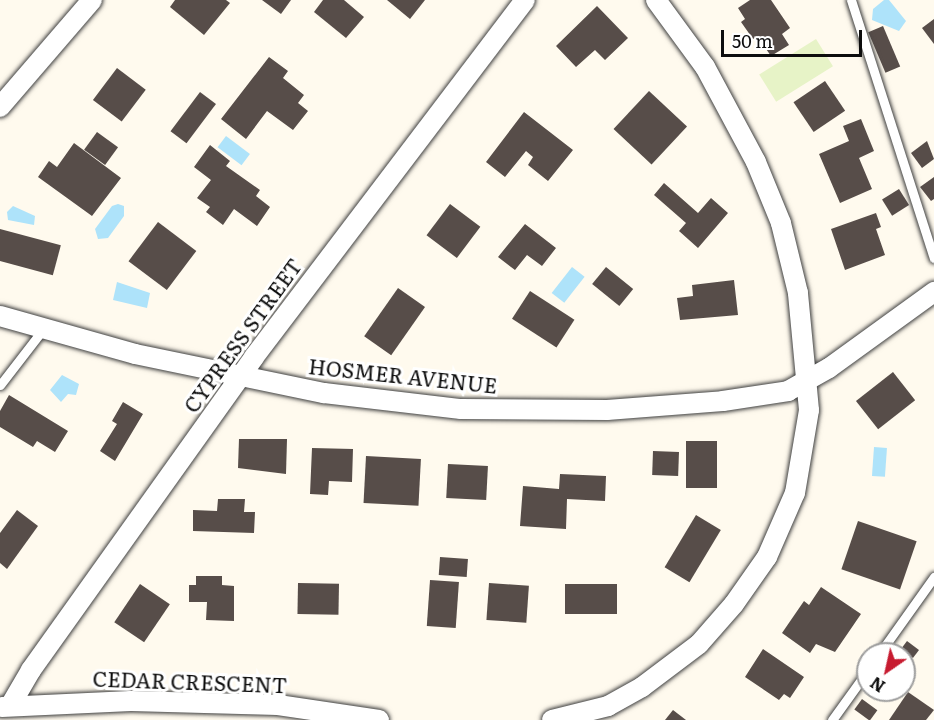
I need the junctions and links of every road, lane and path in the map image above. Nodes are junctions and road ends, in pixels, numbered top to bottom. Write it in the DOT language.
graph roads {
  1 [pos="92,0"];
  2 [pos="525,0"];
  3 [pos="656,0"];
  4 [pos="851,0"];
  5 [pos="0,107"];
  6 [pos="934,258"];
  7 [pos="934,292"];
  8 [pos="0,316"];
  9 [pos="44,327"];
  10 [pos="239,378"];
  11 [pos="808,382"];
  12 [pos="0,385"];
  13 [pos="934,577"];
  14 [pos="888,642"];
  15 [pos="856,687"];
  16 [pos="5,707"];
  17 [pos="606,713"];
  18 [pos="379,720"];
  19 [pos="552,720"];
  20 [pos="832,720"];
  1 -- 5 [label="street"];
  2 -- 10 [label="street, CYPRESS STREET"];
  3 -- 11 [label="street"];
  4 -- 6 [label="lane"];
  7 -- 11 [label="street, HOSMER AVENUE"];
  8 -- 9 [label="street, HOSMER AVENUE"];
  9 -- 10 [label="street, HOSMER AVENUE"];
  9 -- 12 [label="lane"];
  10 -- 11 [label="street, HOSMER AVENUE"];
  10 -- 16 [label="street, CYPRESS STREET"];
  11 -- 17 [label="street"];
  13 -- 14 [label="lane"];
  15 -- 20 [label="lane"];
  16 -- 18 [label="street, CEDAR CRESCENT"];
  17 -- 19 [label="street"];
}
